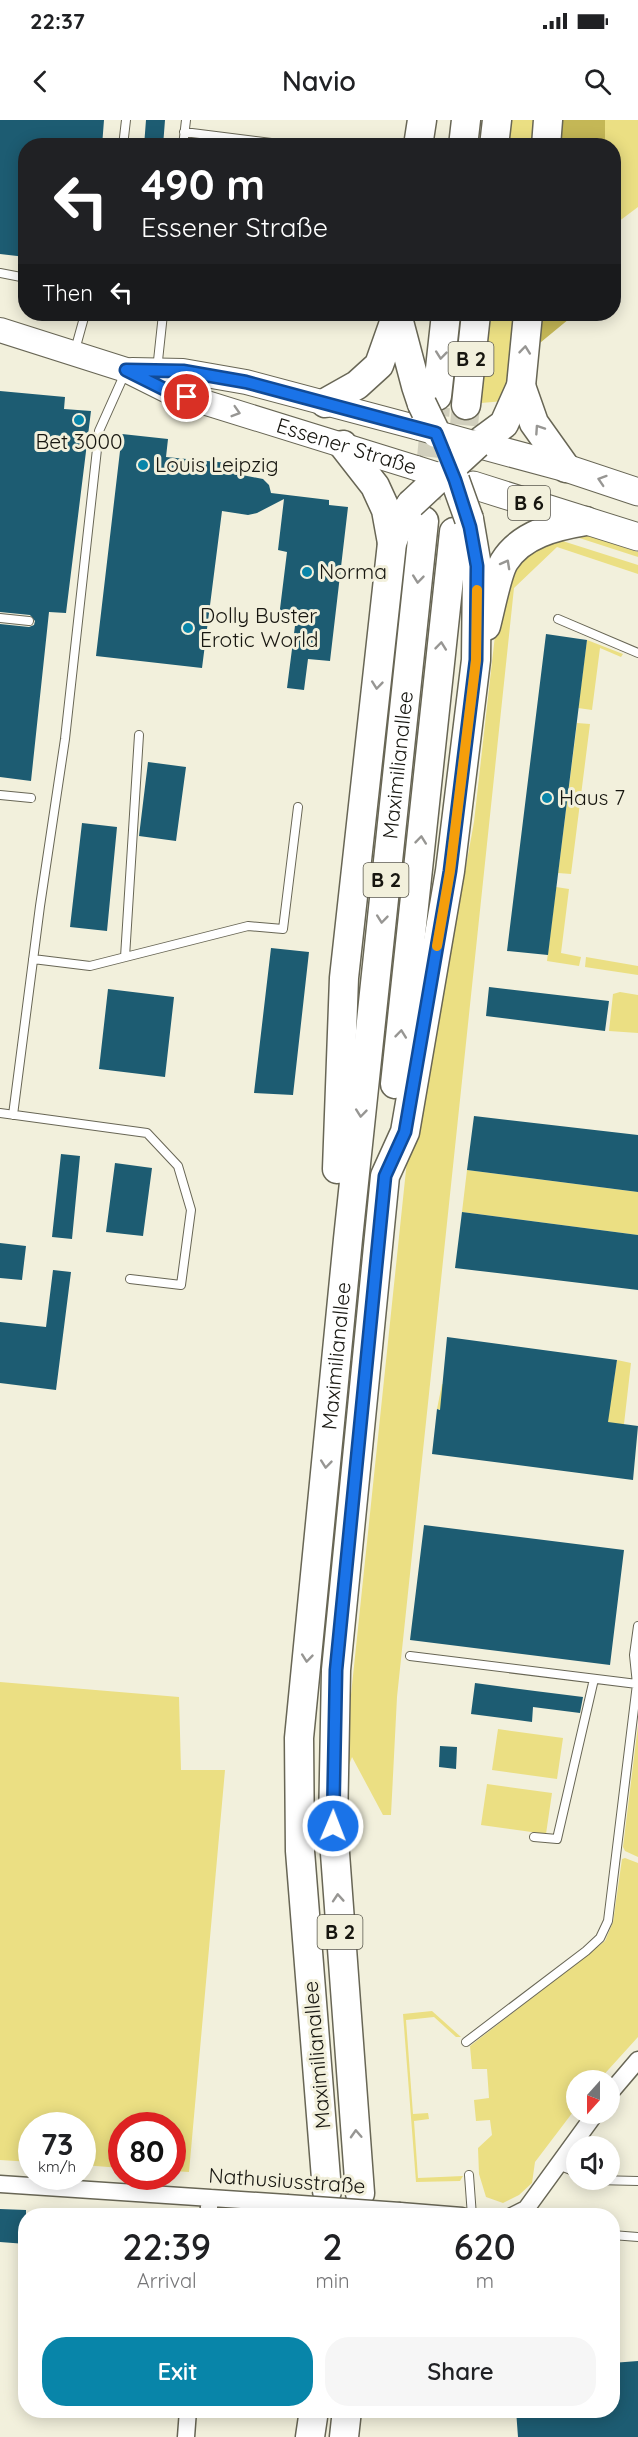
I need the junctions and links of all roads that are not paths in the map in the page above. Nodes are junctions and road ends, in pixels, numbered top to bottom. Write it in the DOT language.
graph roads {
  1 [pos="126,120"];
  2 [pos="186,120"];
  3 [pos="423,120"];
  4 [pos="466,120"];
  5 [pos="497,120"];
  6 [pos="548,120"];
  7 [pos="184,132"];
  8 [pos="124,138"];
  9 [pos="184,138"];
  10 [pos="231,138"];
  11 [pos="420,138"];
  12 [pos="464,138"];
  13 [pos="495,138"];
  14 [pos="547,138"];
  15 [pos="0,273"];
  16 [pos="18,276"];
  17 [pos="83,321"];
  18 [pos="162,321"];
  19 [pos="395,321"];
  20 [pos="399,321"];
  21 [pos="445,321"];
  22 [pos="475,321"];
  23 [pos="527,321"];
  24 [pos="0,330"];
  25 [pos="74,354"];
  26 [pos="126,370"];
  27 [pos="157,370"];
  28 [pos="521,386"];
  29 [pos="325,403"];
  30 [pos="466,405"];
  31 [pos="429,415"];
  32 [pos="477,444"];
  33 [pos="343,445"];
  34 [pos="566,468"];
  35 [pos="447,475"];
  36 [pos="638,492"];
  37 [pos="418,513"];
  38 [pos="586,521"];
  39 [pos="461,526"];
  40 [pos="638,537"];
  41 [pos="392,543"];
  42 [pos="0,618"];
  43 [pos="558,619"];
  44 [pos="29,621"];
  45 [pos="638,653"];
  46 [pos="476,660"];
  47 [pos="139,735"];
  48 [pos="0,795"];
  49 [pos="31,798"];
  50 [pos="298,807"];
  51 [pos="124,957"];
  52 [pos="33,958"];
  53 [pos="0,1113"];
  54 [pos="13,1115"];
  55 [pos="385,1176"];
  56 [pos="348,1239"];
  57 [pos="130,1280"];
  58 [pos="638,1626"];
  59 [pos="410,1656"];
  60 [pos="594,1679"];
  61 [pos="638,1684"];
  62 [pos="534,1837"];
  63 [pos="466,2042"];
  64 [pos="638,2060"];
  65 [pos="620,2081"];
  66 [pos="588,2124"];
  67 [pos="558,2165"];
  68 [pos="566,2168"];
  69 [pos="470,2175"];
  70 [pos="620,2181"];
  71 [pos="638,2181"];
  72 [pos="0,2184"];
  73 [pos="327,2191"];
  74 [pos="360,2193"];
  75 [pos="210,2198"];
  76 [pos="209,2208"];
  77 [pos="352,2208"];
  78 [pos="472,2208"];
  79 [pos="528,2208"];
  80 [pos="620,2236"];
  81 [pos="638,2237"];
  82 [pos="187,2418"];
  83 [pos="313,2418"];
  84 [pos="346,2418"];
  85 [pos="186,2437"];
  86 [pos="310,2437"];
  87 [pos="344,2437"];
  1 -- 8 [label="lane"];
  2 -- 7 [label="lane"];
  3 -- 11 [label="highway"];
  4 -- 12 [label="highway"];
  5 -- 13 [label="highway"];
  6 -- 14 [label="highway"];
  7 -- 9 [label="lane"];
  7 -- 10 [label="lane"];
  15 -- 16 [label="lane"];
  17 -- 25 [label="lane"];
  18 -- 27 [label="lane"];
  19 -- 29 [label="highway"];
  20 -- 31 [label="highway"];
  21 -- 31 [label="highway, B 2, one-way"];
  22 -- 30 [label="highway, B 2"];
  28 -- 23 [label="highway, B 6, one-way"];
  24 -- 25 [label="main road, Essener Straße"];
  25 -- 26 [label="main road, Essener Straße"];
  26 -- 27 [label="main road, Essener Straße"];
  26 -- 33 [label="main road, Essener Straße, one-way"];
  26 -- 52 [label="lane"];
  27 -- 29 [label="main road, Essener Straße"];
  28 -- 32 [label="highway"];
  34 -- 28 [label="highway, B 6, one-way"];
  29 -- 31 [label="main road, Essener Straße"];
  31 -- 32 [label="main road, Essener Straße, bridge"];
  31 -- 35 [label="highway"];
  32 -- 34 [label="main road, Essener Straße / B 6"];
  32 -- 35 [label="highway, bridge"];
  33 -- 35 [label="main road, Essener Straße"];
  33 -- 41 [label="highway"];
  36 -- 34 [label="main road, Essener Straße / B 6, one-way"];
  35 -- 37 [label="highway, bridge"];
  35 -- 38 [label="main road, Essener Straße / B 6"];
  35 -- 39 [label="highway, bridge"];
  37 -- 41 [label="highway"];
  37 -- 56 [label="highway, Maximilianallee / B 2, one-way"];
  38 -- 40 [label="main road, Essener Straße / B 6"];
  46 -- 38 [label="highway, one-way"];
  39 -- 46 [label="highway"];
  55 -- 39 [label="highway, Maximilianallee / B 2, one-way"];
  41 -- 56 [label="highway, one-way"];
  42 -- 44 [label="lane"];
  43 -- 45 [label="lane"];
  46 -- 55 [label="highway"];
  47 -- 51 [label="lane"];
  48 -- 49 [label="lane"];
  50 -- 51 [label="lane"];
  51 -- 52 [label="lane"];
  52 -- 54 [label="lane"];
  53 -- 54 [label="lane"];
  54 -- 57 [label="lane"];
  74 -- 55 [label="highway, B 2, one-way"];
  56 -- 73 [label="highway, Maximilianallee / B 2, one-way"];
  58 -- 61 [label="lane"];
  59 -- 60 [label="lane"];
  60 -- 61 [label="lane"];
  60 -- 62 [label="lane"];
  61 -- 63 [label="lane"];
  64 -- 65 [label="street"];
  66 -- 67 [label="street"];
  67 -- 68 [label="lane"];
  67 -- 79 [label="street"];
  69 -- 78 [label="lane"];
  70 -- 71 [label="lane"];
  72 -- 75 [label="street, Nathusiusstraße"];
  75 -- 76 [label="street"];
  75 -- 77 [label="street, Nathusiusstraße, bridge"];
  80 -- 81 [label="lane"];
  82 -- 85 [label="street"];
  83 -- 86 [label="highway"];
  84 -- 87 [label="highway"];
}
